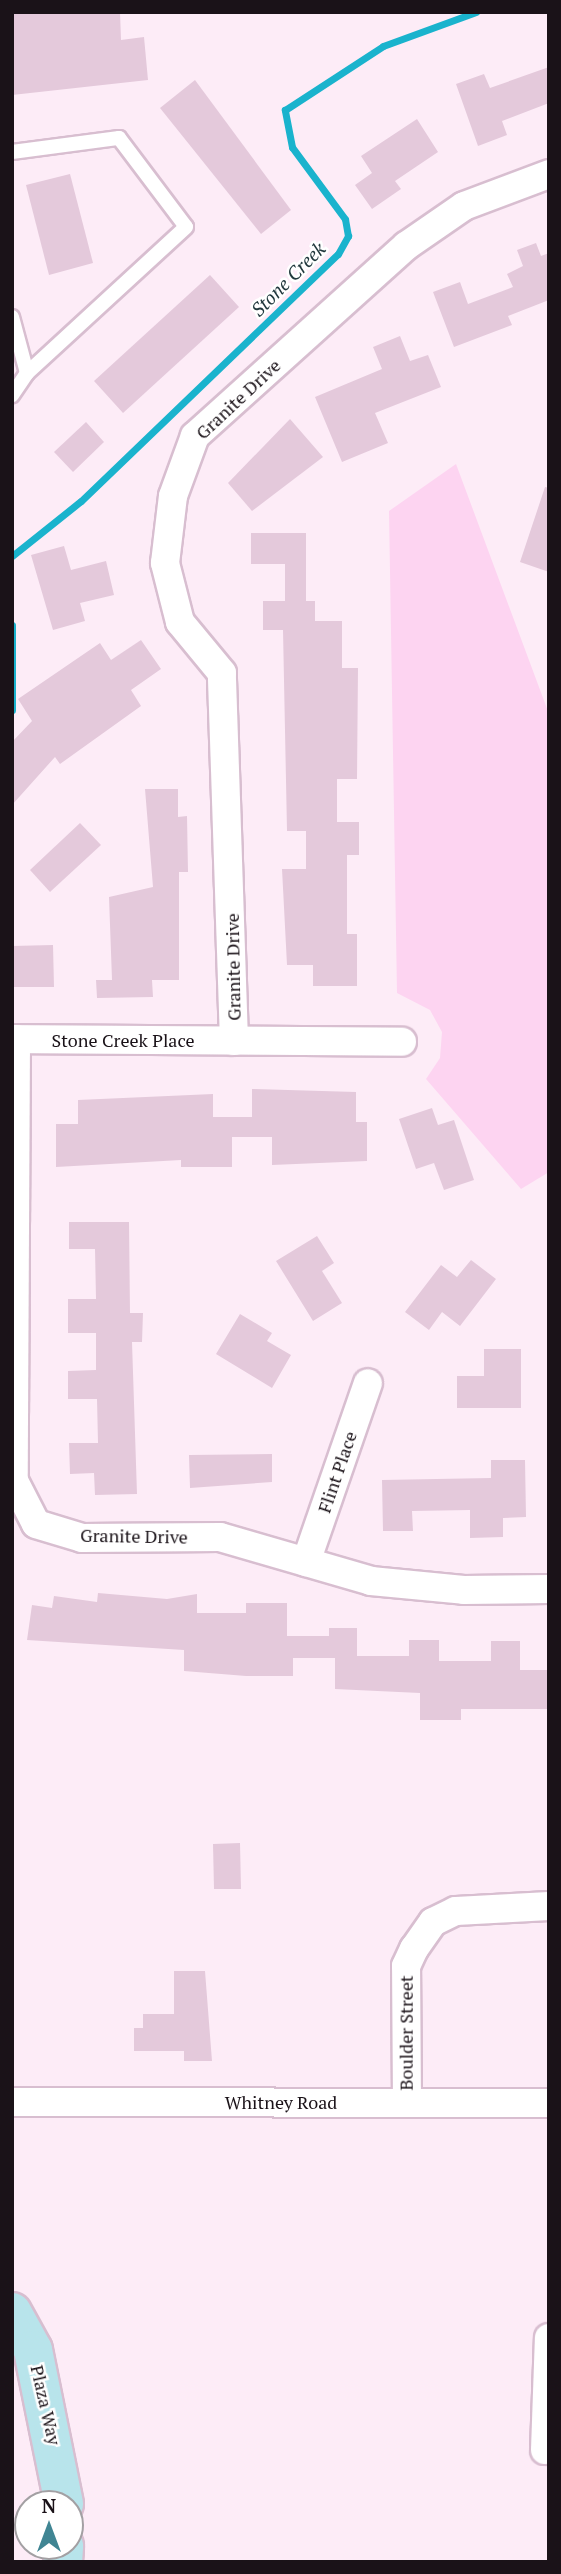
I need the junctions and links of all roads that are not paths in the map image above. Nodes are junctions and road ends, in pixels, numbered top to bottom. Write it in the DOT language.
graph roads {
  1 [pos="12,152"];
  2 [pos="549,174"];
  3 [pos="12,317"];
  4 [pos="27,373"];
  5 [pos="12,395"];
  6 [pos="14,1039"];
  7 [pos="234,1041"];
  8 [pos="402,1042"];
  9 [pos="369,1383"];
  10 [pos="306,1562"];
  11 [pos="549,1589"];
  12 [pos="549,1906"];
  13 [pos="12,2102"];
  14 [pos="407,2102"];
  15 [pos="549,2103"];
  16 [pos="12,2312"];
  17 [pos="549,2338"];
  18 [pos="545,2450"];
  19 [pos="61,2490"];
  1 -- 4 [label="lane"];
  2 -- 7 [label="street, Granite Drive"];
  3 -- 4 [label="lane"];
  4 -- 5 [label="lane"];
  6 -- 7 [label="street, Stone Creek Place"];
  6 -- 10 [label="street, Granite Drive"];
  7 -- 8 [label="street, Stone Creek Place"];
  9 -- 10 [label="street, Flint Place"];
  10 -- 11 [label="street, Granite Drive"];
  12 -- 14 [label="street, Boulder Street"];
  13 -- 14 [label="street, Whitney Road"];
  14 -- 15 [label="street, Whitney Road"];
  16 -- 19 [label="main road, Plaza Way"];
  17 -- 18 [label="street"];
}
